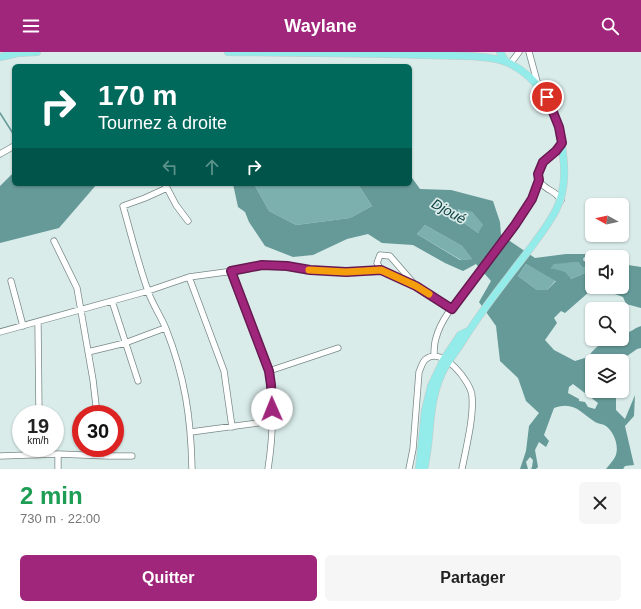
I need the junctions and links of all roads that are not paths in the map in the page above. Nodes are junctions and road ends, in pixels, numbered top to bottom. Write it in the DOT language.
graph roads {
  1 [pos="18,52"];
  2 [pos="37,52"];
  3 [pos="228,52"];
  4 [pos="500,52"];
  5 [pos="519,52"];
  6 [pos="529,52"];
  7 [pos="445,54"];
  8 [pos="480,55"];
  9 [pos="0,57"];
  10 [pos="508,63"];
  11 [pos="538,86"];
  12 [pos="562,143"];
  13 [pos="12,147"];
  14 [pos="0,154"];
  15 [pos="539,180"];
  16 [pos="166,186"];
  17 [pos="561,200"];
  18 [pos="188,221"];
  19 [pos="54,241"];
  20 [pos="381,270"];
  21 [pos="231,271"];
  22 [pos="189,278"];
  23 [pos="11,281"];
  24 [pos="416,286"];
  25 [pos="148,291"];
  26 [pos="112,301"];
  27 [pos="452,309"];
  28 [pos="80,311"];
  29 [pos="38,322"];
  30 [pos="23,326"];
  31 [pos="165,328"];
  32 [pos="0,332"];
  33 [pos="125,343"];
  34 [pos="338,348"];
  35 [pos="88,352"];
  36 [pos="434,356"];
  37 [pos="446,360"];
  38 [pos="269,371"];
  39 [pos="138,381"];
  40 [pos="38,405"];
  41 [pos="96,405"];
  42 [pos="272,421"];
  43 [pos="232,427"];
  44 [pos="191,432"];
  45 [pos="0,456"];
  46 [pos="12,456"];
  47 [pos="124,456"];
  48 [pos="132,456"];
  49 [pos="58,457"];
  50 [pos="58,469"];
  51 [pos="192,469"];
  52 [pos="268,469"];
  53 [pos="410,469"];
  54 [pos="419,469"];
  55 [pos="424,469"];
  56 [pos="462,469"];
  1 -- 2 [label="main road"];
  1 -- 9 [label="main road"];
  3 -- 7 [label="main road"];
  4 -- 10 [label="main road"];
  5 -- 10 [label="street"];
  6 -- 11 [label="street"];
  7 -- 8 [label="main road"];
  8 -- 10 [label="main road"];
  10 -- 11 [label="main road"];
  11 -- 12 [label="main road"];
  12 -- 15 [label="street"];
  12 -- 17 [label="main road"];
  13 -- 14 [label="street"];
  15 -- 17 [label="street"];
  15 -- 27 [label="street"];
  16 -- 18 [label="street"];
  16 -- 25 [label="street"];
  17 -- 37 [label="main road"];
  19 -- 28 [label="street"];
  20 -- 21 [label="street"];
  20 -- 24 [label="street"];
  20 -- 24 [label="street"];
  21 -- 22 [label="street"];
  21 -- 38 [label="street"];
  22 -- 25 [label="street"];
  22 -- 43 [label="street"];
  23 -- 30 [label="street"];
  24 -- 27 [label="street"];
  25 -- 26 [label="street"];
  25 -- 31 [label="street"];
  26 -- 28 [label="street"];
  26 -- 33 [label="street"];
  27 -- 36 [label="street"];
  28 -- 29 [label="street"];
  28 -- 35 [label="street"];
  29 -- 30 [label="street"];
  29 -- 40 [label="street"];
  30 -- 32 [label="street"];
  31 -- 33 [label="street"];
  31 -- 44 [label="street"];
  33 -- 35 [label="street"];
  33 -- 39 [label="street"];
  34 -- 38 [label="street"];
  35 -- 41 [label="street"];
  36 -- 37 [label="street"];
  36 -- 53 [label="street"];
  37 -- 54 [label="main road"];
  37 -- 55 [label="main road"];
  37 -- 56 [label="street"];
  38 -- 42 [label="street"];
  42 -- 43 [label="street"];
  42 -- 52 [label="street"];
  43 -- 44 [label="street"];
  44 -- 51 [label="street"];
  45 -- 46 [label="street"];
  47 -- 48 [label="street"];
  49 -- 50 [label="street"];
}
